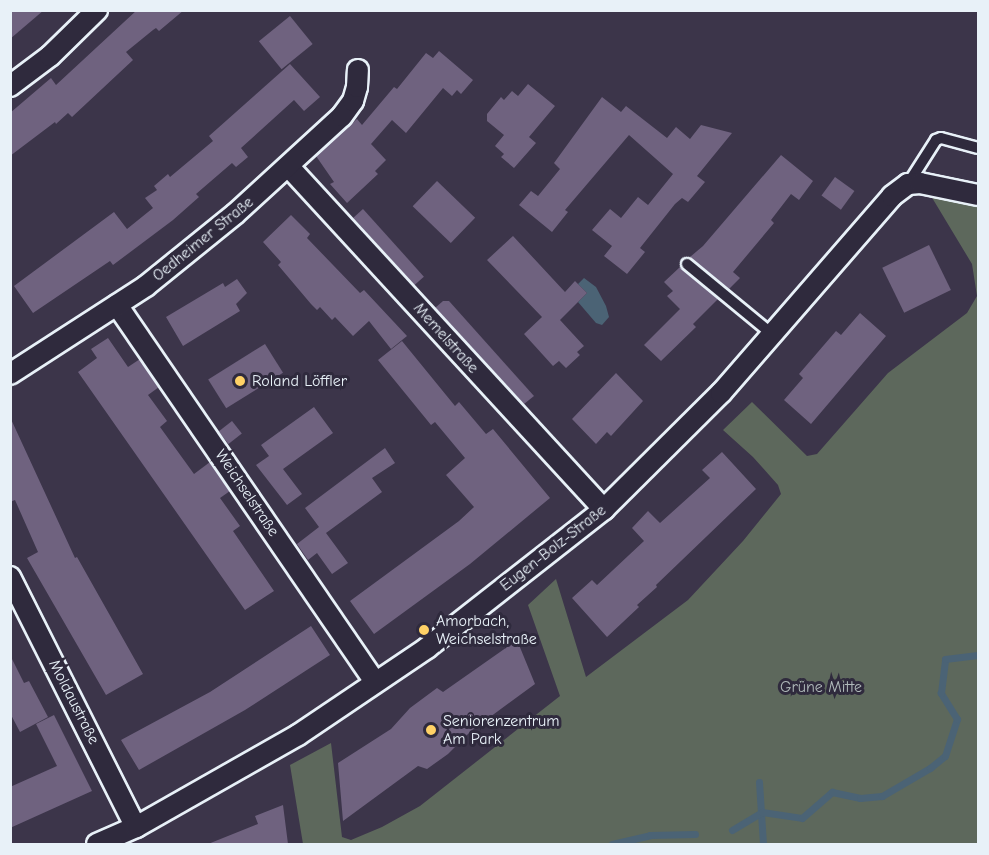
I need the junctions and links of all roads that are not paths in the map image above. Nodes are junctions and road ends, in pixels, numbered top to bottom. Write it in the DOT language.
graph roads {
  1 [pos="97,10"];
  2 [pos="358,70"];
  3 [pos="10,86"];
  4 [pos="978,148"];
  5 [pos="289,167"];
  6 [pos="908,184"];
  7 [pos="978,195"];
  8 [pos="687,264"];
  9 [pos="117,305"];
  10 [pos="771,334"];
  11 [pos="10,374"];
  12 [pos="604,509"];
  13 [pos="10,577"];
  14 [pos="375,682"];
  15 [pos="136,827"];
  16 [pos="97,844"];
  1 -- 3 [label="street"];
  2 -- 5 [label="street, Oedheimer Straße"];
  4 -- 6 [label="lane"];
  5 -- 9 [label="street, Oedheimer Straße"];
  5 -- 12 [label="street, Memelstraße"];
  6 -- 7 [label="street"];
  6 -- 10 [label="street, Eugen-Bolz-Straße"];
  8 -- 10 [label="lane"];
  9 -- 11 [label="street, Oedheimer Straße"];
  9 -- 14 [label="street, Weichselstraße"];
  10 -- 12 [label="street, Eugen-Bolz-Straße"];
  12 -- 14 [label="street, Eugen-Bolz-Straße"];
  13 -- 15 [label="street, Moldaustraße"];
  14 -- 15 [label="street, Eugen-Bolz-Straße"];
  15 -- 16 [label="street, Eugen-Bolz-Straße"];
}
